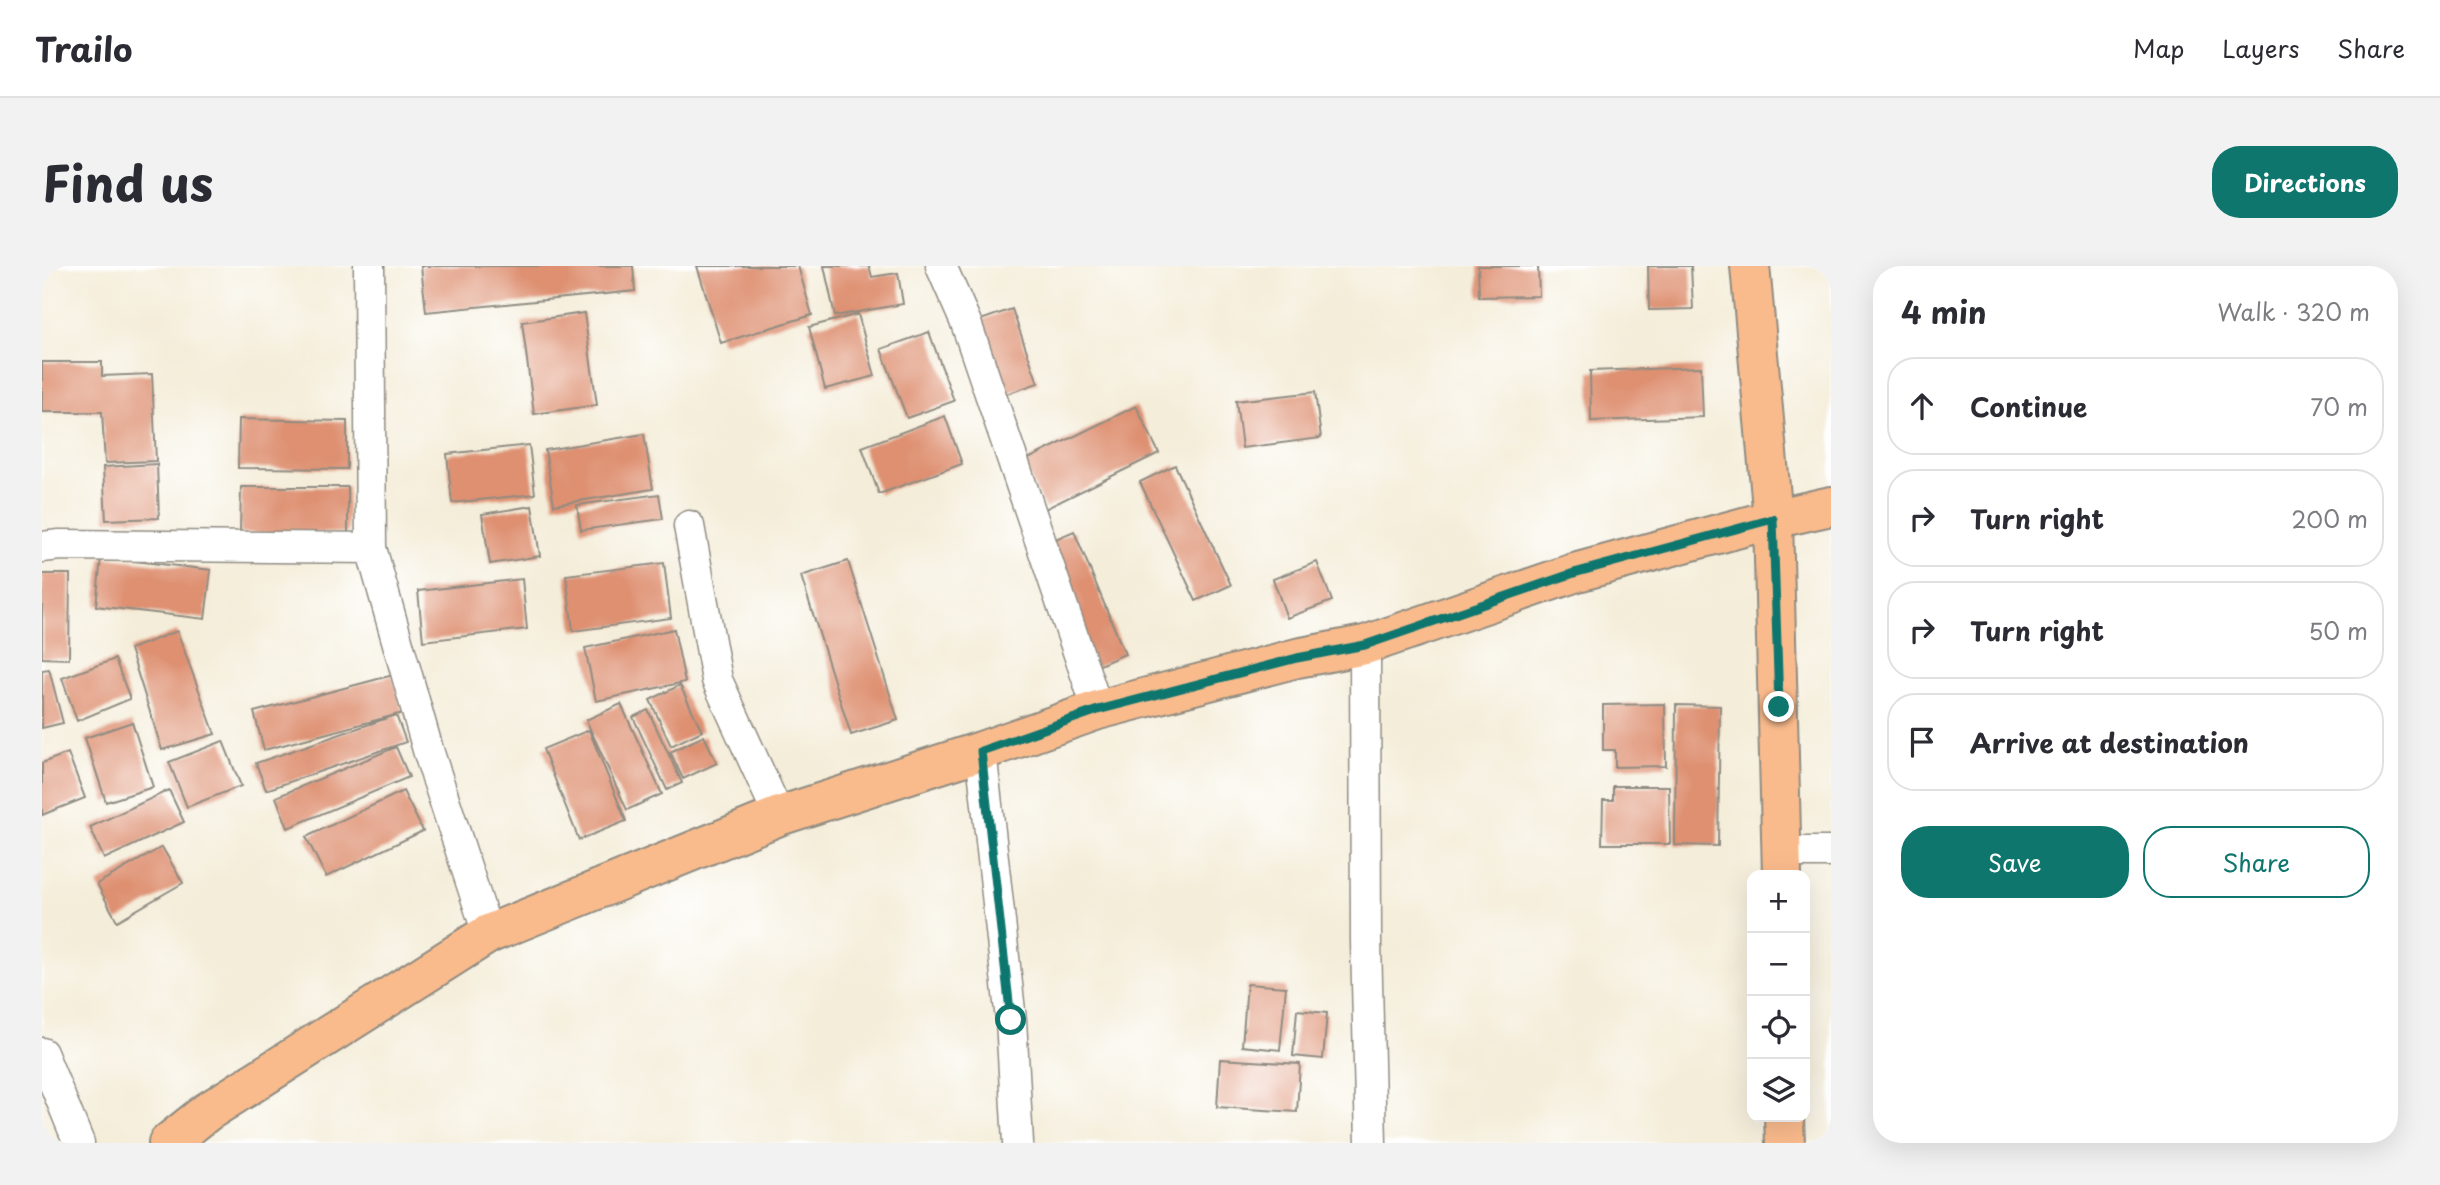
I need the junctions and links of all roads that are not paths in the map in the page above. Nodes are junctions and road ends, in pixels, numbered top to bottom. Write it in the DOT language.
graph roads {
  1 [pos="369,266"];
  2 [pos="941,266"];
  3 [pos="1750,266"];
  4 [pos="1831,506"];
  5 [pos="1773,519"];
  6 [pos="689,526"];
  7 [pos="42,547"];
  8 [pos="371,548"];
  9 [pos="1365,645"];
  10 [pos="1098,710"];
  11 [pos="981,751"];
  12 [pos="779,816"];
  13 [pos="1831,852"];
  14 [pos="1782,864"];
  15 [pos="488,934"];
  16 [pos="42,1053"];
  17 [pos="1784,1122"];
  18 [pos="79,1143"];
  19 [pos="168,1143"];
  20 [pos="1018,1143"];
  21 [pos="1371,1143"];
  22 [pos="1785,1143"];
  1 -- 8 [label="street"];
  2 -- 10 [label="street"];
  3 -- 5 [label="main road"];
  4 -- 5 [label="main road"];
  5 -- 9 [label="main road"];
  5 -- 14 [label="main road"];
  6 -- 12 [label="street"];
  7 -- 8 [label="street"];
  8 -- 15 [label="street"];
  9 -- 10 [label="main road"];
  9 -- 21 [label="street"];
  10 -- 11 [label="main road"];
  11 -- 12 [label="main road"];
  11 -- 20 [label="street"];
  12 -- 15 [label="main road"];
  13 -- 14 [label="street"];
  15 -- 19 [label="main road"];
  16 -- 18 [label="street"];
  17 -- 22 [label="main road"];
}
